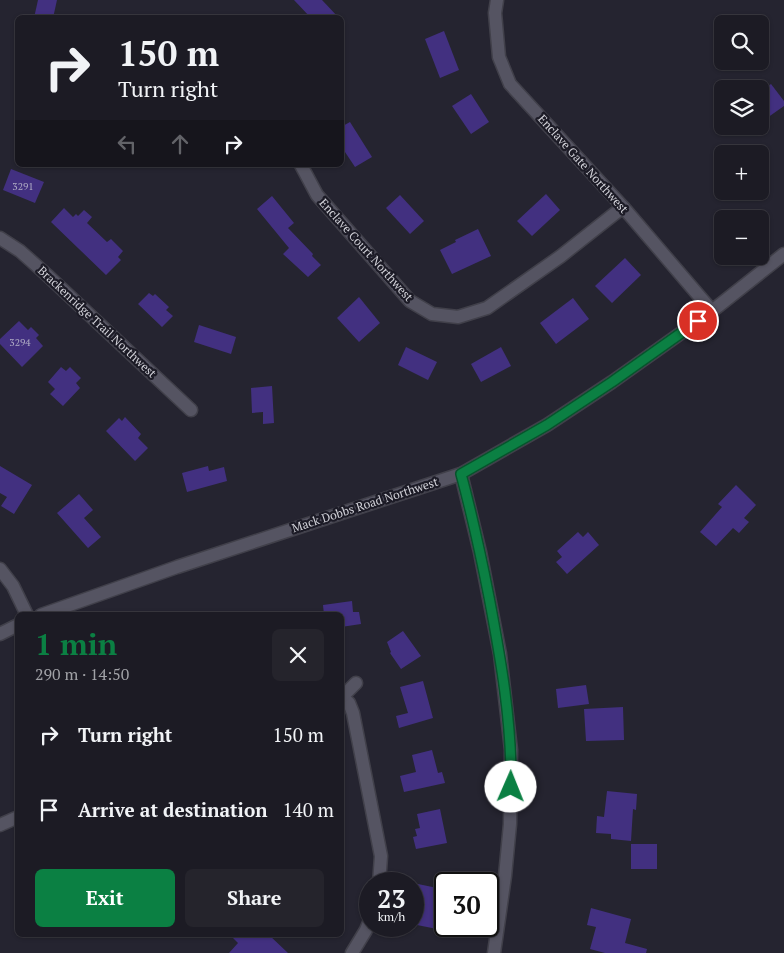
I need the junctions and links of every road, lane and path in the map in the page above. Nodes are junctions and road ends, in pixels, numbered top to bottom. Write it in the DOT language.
graph roads {
  1 [pos="497,0"];
  2 [pos="301,167"];
  3 [pos="623,207"];
  4 [pos="0,238"];
  5 [pos="784,254"];
  6 [pos="712,311"];
  7 [pos="191,410"];
  8 [pos="461,474"];
  9 [pos="0,569"];
  10 [pos="26,612"];
  11 [pos="50,612"];
  12 [pos="15,626"];
  13 [pos="0,634"];
  14 [pos="356,683"];
  15 [pos="344,694"];
  16 [pos="344,698"];
  17 [pos="15,818"];
  18 [pos="0,825"];
  19 [pos="380,872"];
  20 [pos="362,937"];
  21 [pos="352,953"];
  22 [pos="494,953"];
  1 -- 3 [label="street, Enclave Gate Northwest"];
  2 -- 3 [label="street, Enclave Court Northwest"];
  3 -- 6 [label="street, Enclave Gate Northwest"];
  4 -- 7 [label="street, Brackenridge Trail Northwest"];
  5 -- 6 [label="street, Mack Dobbs Road Northwest"];
  6 -- 8 [label="street, Mack Dobbs Road Northwest"];
  8 -- 11 [label="street, Mack Dobbs Road Northwest"];
  8 -- 22 [label="street"];
  9 -- 10 [label="street"];
  12 -- 13 [label="street"];
  14 -- 15 [label="street"];
  16 -- 19 [label="street"];
  17 -- 18 [label="street"];
  20 -- 21 [label="street"];
}
